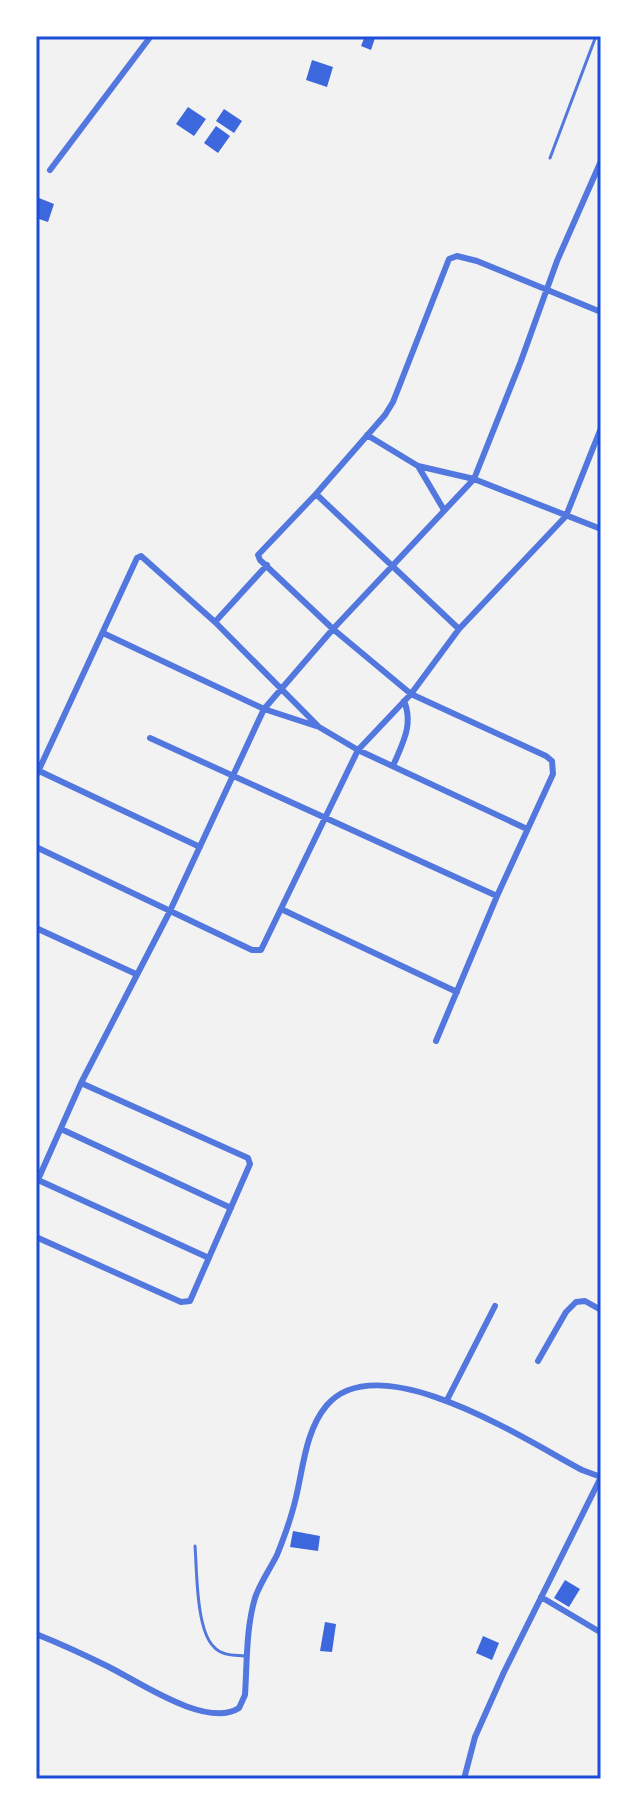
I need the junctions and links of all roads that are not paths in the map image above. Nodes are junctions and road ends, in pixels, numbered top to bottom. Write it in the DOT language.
graph roads {
  1 [pos="151,36"];
  2 [pos="596,36"];
  3 [pos="550,158"];
  4 [pos="601,161"];
  5 [pos="50,170"];
  6 [pos="546,290"];
  7 [pos="601,312"];
  8 [pos="601,428"];
  9 [pos="367,435"];
  10 [pos="418,466"];
  11 [pos="474,479"];
  12 [pos="316,494"];
  13 [pos="444,510"];
  14 [pos="566,516"];
  15 [pos="601,529"];
  16 [pos="267,565"];
  17 [pos="391,567"];
  18 [pos="215,622"];
  19 [pos="333,629"];
  20 [pos="459,629"];
  21 [pos="103,633"];
  22 [pos="282,687"];
  23 [pos="411,694"];
  24 [pos="404,701"];
  25 [pos="264,709"];
  26 [pos="319,727"];
  27 [pos="150,738"];
  28 [pos="358,750"];
  29 [pos="393,766"];
  30 [pos="37,772"];
  31 [pos="231,776"];
  32 [pos="324,817"];
  33 [pos="527,829"];
  34 [pos="36,847"];
  35 [pos="200,847"];
  36 [pos="497,896"];
  37 [pos="281,909"];
  38 [pos="169,913"];
  39 [pos="36,928"];
  40 [pos="136,974"];
  41 [pos="457,992"];
  42 [pos="436,1041"];
  43 [pos="81,1083"];
  44 [pos="61,1129"];
  45 [pos="37,1182"];
  46 [pos="231,1208"];
  47 [pos="36,1237"];
  48 [pos="209,1258"];
  49 [pos="495,1306"];
  50 [pos="601,1310"];
  51 [pos="538,1361"];
  52 [pos="447,1400"];
  53 [pos="601,1477"];
  54 [pos="195,1546"];
  55 [pos="541,1597"];
  56 [pos="600,1632"];
  57 [pos="36,1634"];
  58 [pos="248,1657"];
  59 [pos="464,1779"];
  1 -- 5 [label="street"];
  2 -- 3 [label="lane"];
  4 -- 6 [label="street"];
  6 -- 7 [label="street"];
  6 -- 9 [label="street"];
  6 -- 11 [label="street"];
  8 -- 14 [label="street"];
  9 -- 10 [label="street"];
  9 -- 12 [label="street"];
  10 -- 11 [label="street"];
  10 -- 13 [label="street"];
  11 -- 13 [label="street"];
  11 -- 14 [label="street"];
  12 -- 16 [label="street"];
  12 -- 17 [label="street"];
  13 -- 17 [label="street"];
  14 -- 15 [label="street"];
  14 -- 20 [label="street"];
  16 -- 18 [label="street"];
  16 -- 19 [label="street"];
  17 -- 19 [label="street"];
  17 -- 20 [label="street"];
  18 -- 21 [label="street"];
  18 -- 22 [label="street"];
  19 -- 22 [label="street"];
  19 -- 23 [label="street"];
  20 -- 23 [label="street"];
  21 -- 25 [label="street"];
  21 -- 30 [label="street"];
  22 -- 25 [label="street"];
  22 -- 26 [label="street"];
  23 -- 24 [label="street"];
  23 -- 33 [label="street"];
  24 -- 28 [label="street"];
  24 -- 29 [label="street"];
  25 -- 26 [label="street"];
  25 -- 31 [label="street"];
  26 -- 28 [label="street"];
  27 -- 31 [label="street"];
  28 -- 29 [label="street"];
  28 -- 32 [label="street"];
  29 -- 33 [label="street"];
  30 -- 35 [label="street"];
  31 -- 32 [label="street"];
  31 -- 35 [label="street"];
  32 -- 36 [label="street"];
  32 -- 37 [label="street"];
  33 -- 36 [label="street"];
  34 -- 38 [label="street"];
  35 -- 38 [label="street"];
  36 -- 41 [label="street"];
  37 -- 38 [label="street"];
  37 -- 41 [label="street"];
  38 -- 40 [label="street"];
  39 -- 40 [label="street"];
  40 -- 43 [label="street"];
  41 -- 42 [label="street"];
  43 -- 44 [label="street"];
  43 -- 46 [label="street"];
  44 -- 45 [label="street"];
  44 -- 46 [label="street"];
  45 -- 48 [label="street"];
  46 -- 48 [label="street"];
  47 -- 48 [label="street"];
  49 -- 52 [label="street"];
  50 -- 51 [label="street"];
  52 -- 53 [label="street"];
  52 -- 58 [label="street"];
  53 -- 55 [label="street"];
  54 -- 58 [label="lane"];
  55 -- 56 [label="street"];
  55 -- 59 [label="street"];
  57 -- 58 [label="street"];
}
